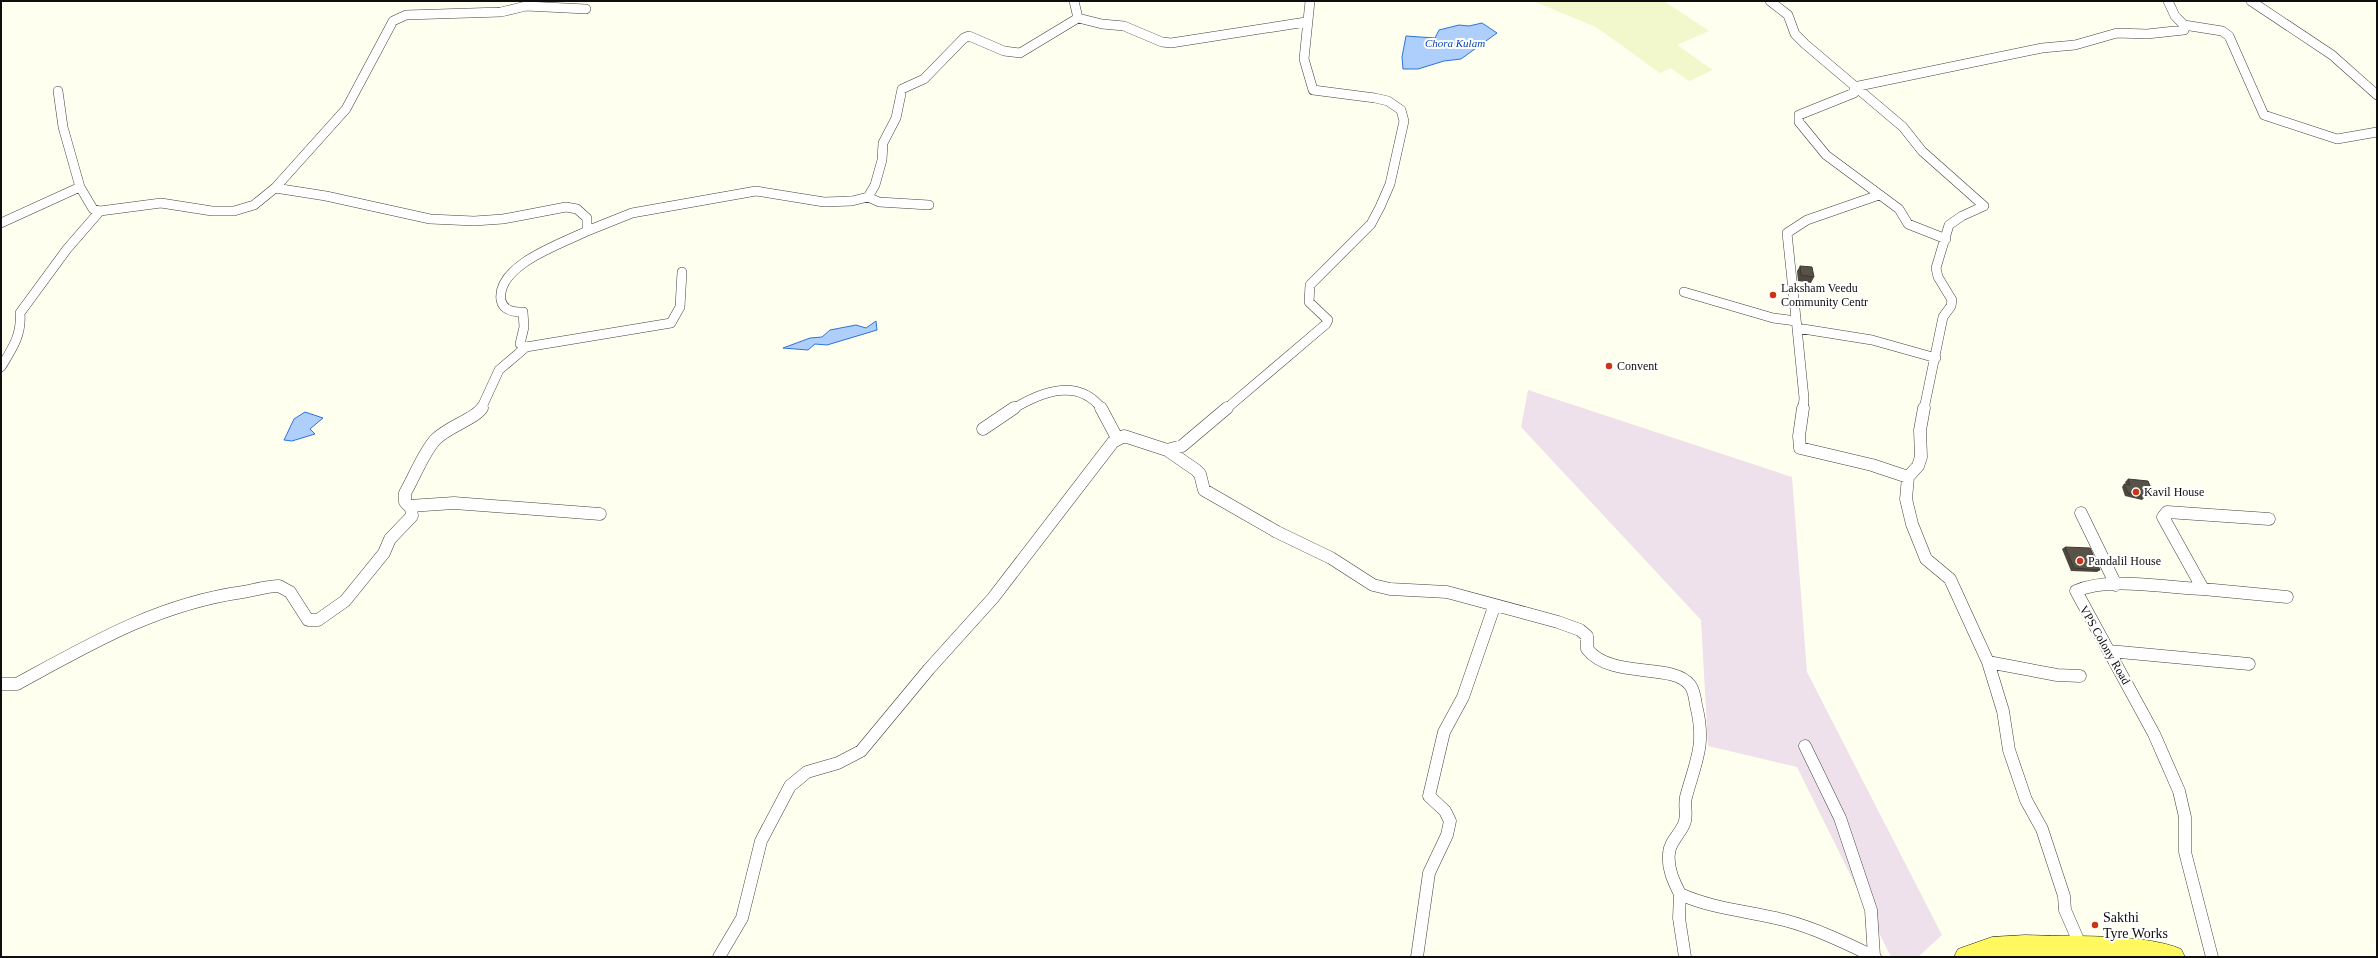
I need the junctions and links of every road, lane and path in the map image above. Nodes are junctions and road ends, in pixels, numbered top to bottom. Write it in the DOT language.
graph roads {
  1 [pos="1074,1"];
  2 [pos="1310,1"];
  3 [pos="1770,1"];
  4 [pos="2168,1"];
  5 [pos="2251,1"];
  6 [pos="586,9"];
  7 [pos="1078,18"];
  8 [pos="1306,22"];
  9 [pos="2184,25"];
  10 [pos="1854,87"];
  11 [pos="58,91"];
  12 [pos="2377,95"];
  13 [pos="2377,132"];
  14 [pos="80,187"];
  15 [pos="275,188"];
  16 [pos="1879,195"];
  17 [pos="868,197"];
  18 [pos="929,205"];
  19 [pos="100,211"];
  20 [pos="586,218"];
  21 [pos="1,222"];
  22 [pos="587,231"];
  23 [pos="1946,239"];
  24 [pos="569,241"];
  25 [pos="682,272"];
  26 [pos="1684,292"];
  27 [pos="1797,324"];
  28 [pos="526,347"];
  29 [pos="1936,358"];
  30 [pos="1,366"];
  31 [pos="983,428"];
  32 [pos="1117,438"];
  33 [pos="1167,450"];
  34 [pos="1908,477"];
  35 [pos="409,506"];
  36 [pos="2081,513"];
  37 [pos="600,514"];
  38 [pos="2270,519"];
  39 [pos="2116,585"];
  40 [pos="2203,589"];
  41 [pos="2287,597"];
  42 [pos="1494,606"];
  43 [pos="2109,651"];
  44 [pos="1988,662"];
  45 [pos="2249,664"];
  46 [pos="2080,676"];
  47 [pos="1,684"];
  48 [pos="1805,746"];
  49 [pos="1680,894"];
  50 [pos="2082,949"];
  51 [pos="1875,956"];
  52 [pos="720,957"];
  53 [pos="1417,957"];
  54 [pos="1685,957"];
  55 [pos="1966,957"];
  56 [pos="2174,957"];
  57 [pos="2212,957"];
  1 -- 7 [label="street"];
  2 -- 8 [label="street"];
  3 -- 10 [label="street"];
  4 -- 9 [label="street"];
  5 -- 12 [label="street"];
  6 -- 15 [label="street"];
  7 -- 8 [label="street"];
  7 -- 17 [label="street"];
  8 -- 33 [label="street"];
  9 -- 10 [label="street"];
  9 -- 13 [label="street"];
  10 -- 16 [label="street"];
  10 -- 23 [label="street"];
  11 -- 14 [label="street"];
  14 -- 19 [label="street"];
  14 -- 21 [label="street"];
  15 -- 19 [label="street"];
  15 -- 20 [label="street"];
  16 -- 23 [label="street"];
  16 -- 27 [label="street"];
  17 -- 18 [label="street"];
  17 -- 22 [label="street"];
  19 -- 30 [label="street"];
  20 -- 22 [label="street"];
  20 -- 24 [label="street"];
  22 -- 24 [label="street"];
  23 -- 29 [label="street"];
  24 -- 28 [label="street"];
  25 -- 28 [label="street"];
  26 -- 27 [label="street"];
  27 -- 29 [label="street"];
  27 -- 34 [label="street"];
  28 -- 35 [label="street"];
  29 -- 34 [label="street"];
  31 -- 32 [label="street"];
  32 -- 33 [label="street"];
  32 -- 52 [label="street"];
  33 -- 42 [label="street"];
  34 -- 44 [label="street"];
  35 -- 37 [label="street"];
  35 -- 47 [label="street"];
  36 -- 39 [label="street"];
  38 -- 40 [label="street"];
  39 -- 40 [label="street, VPS Colony Road"];
  39 -- 43 [label="street, VPS Colony Road"];
  40 -- 41 [label="street, VPS Colony Road"];
  42 -- 49 [label="street"];
  42 -- 53 [label="street"];
  43 -- 45 [label="street"];
  43 -- 57 [label="street, VPS Colony Road"];
  44 -- 46 [label="street"];
  44 -- 50 [label="street"];
  48 -- 51 [label="street"];
  49 -- 51 [label="street"];
  49 -- 54 [label="street"];
  50 -- 55 [label="main road"];
  50 -- 56 [label="main road"];
}
